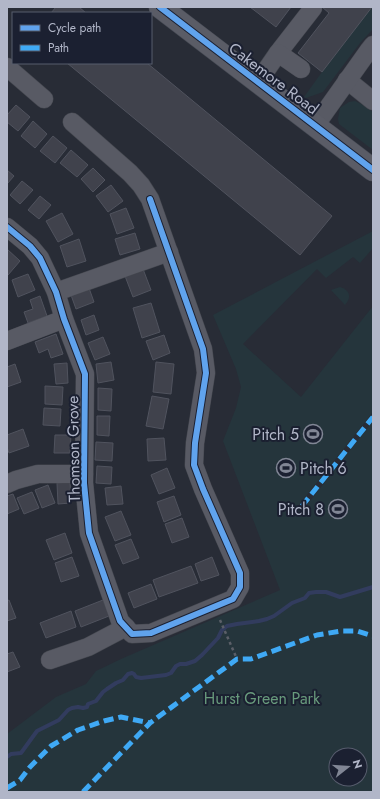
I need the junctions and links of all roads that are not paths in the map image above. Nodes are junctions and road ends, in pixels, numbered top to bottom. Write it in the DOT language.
graph roads {
  1 [pos="160,7"];
  2 [pos="312,7"];
  3 [pos="373,45"];
  4 [pos="278,53"];
  5 [pos="7,67"];
  6 [pos="300,69"];
  7 [pos="347,80"];
  8 [pos="258,82"];
  9 [pos="44,99"];
  10 [pos="373,101"];
  11 [pos="72,122"];
  12 [pos="315,126"];
  13 [pos="373,170"];
  14 [pos="7,226"];
  15 [pos="169,252"];
  16 [pos="56,292"];
  17 [pos="64,319"];
  18 [pos="7,341"];
  19 [pos="84,474"];
  20 [pos="7,484"];
  21 [pos="126,627"];
  22 [pos="50,660"];
  1 -- 8 [label="main road, Cakemore Road"];
  2 -- 4 [label="street"];
  3 -- 7 [label="street"];
  4 -- 6 [label="street"];
  4 -- 8 [label="street"];
  5 -- 9 [label="street"];
  7 -- 10 [label="street"];
  7 -- 12 [label="street"];
  8 -- 12 [label="main road, Cakemore Road"];
  11 -- 15 [label="street"];
  12 -- 13 [label="main road, Cakemore Road"];
  14 -- 16 [label="street, Thomson Grove"];
  15 -- 16 [label="street"];
  15 -- 21 [label="street"];
  16 -- 17 [label="street, Thomson Grove"];
  17 -- 18 [label="street"];
  17 -- 19 [label="street, Thomson Grove"];
  19 -- 20 [label="street"];
  19 -- 21 [label="street, Thomson Grove"];
  21 -- 22 [label="street"];
}
